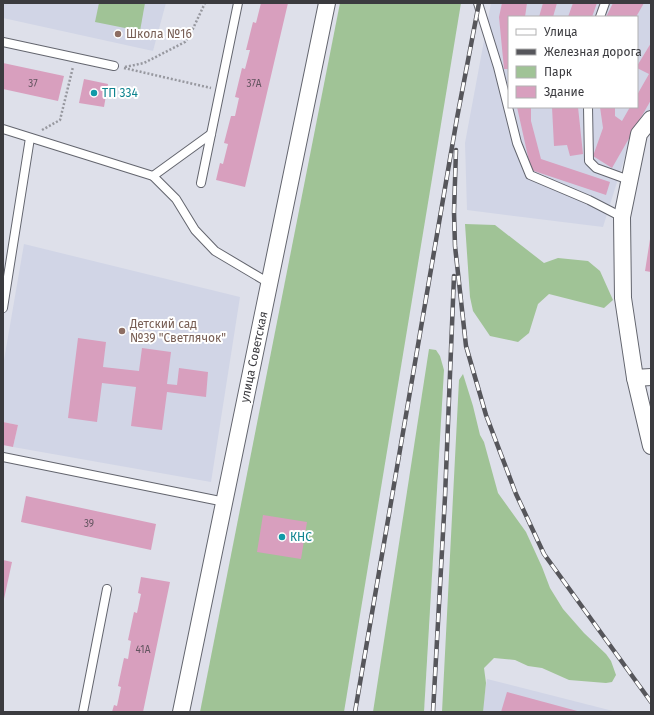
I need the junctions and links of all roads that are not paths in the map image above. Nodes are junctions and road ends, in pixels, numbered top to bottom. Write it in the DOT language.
graph roads {
  1 [pos="238,3"];
  2 [pos="327,3"];
  3 [pos="478,3"];
  4 [pos="605,3"];
  5 [pos="600,16"];
  6 [pos="3,42"];
  7 [pos="114,66"];
  8 [pos="508,107"];
  9 [pos="508,108"];
  10 [pos="588,108"];
  11 [pos="651,119"];
  12 [pos="3,129"];
  13 [pos="211,134"];
  14 [pos="30,138"];
  15 [pos="153,176"];
  16 [pos="629,180"];
  17 [pos="201,183"];
  18 [pos="622,217"];
  19 [pos="269,283"];
  20 [pos="3,308"];
  21 [pos="643,378"];
  22 [pos="651,446"];
  23 [pos="3,457"];
  24 [pos="225,502"];
  25 [pos="107,589"];
  26 [pos="83,712"];
  27 [pos="181,712"];
  1 -- 13 [label="lane"];
  2 -- 19 [label="street, улица Советская"];
  3 -- 8 [label="lane"];
  4 -- 5 [label="lane"];
  6 -- 7 [label="lane"];
  9 -- 18 [label="lane"];
  10 -- 16 [label="lane"];
  11 -- 16 [label="street"];
  12 -- 14 [label="lane"];
  13 -- 15 [label="lane"];
  13 -- 17 [label="lane"];
  14 -- 15 [label="lane"];
  14 -- 20 [label="lane"];
  15 -- 19 [label="lane"];
  16 -- 18 [label="street"];
  18 -- 21 [label="street"];
  19 -- 24 [label="street, улица Советская"];
  21 -- 22 [label="street"];
  23 -- 24 [label="lane"];
  24 -- 27 [label="street, улица Советская"];
  25 -- 26 [label="lane"];
}
